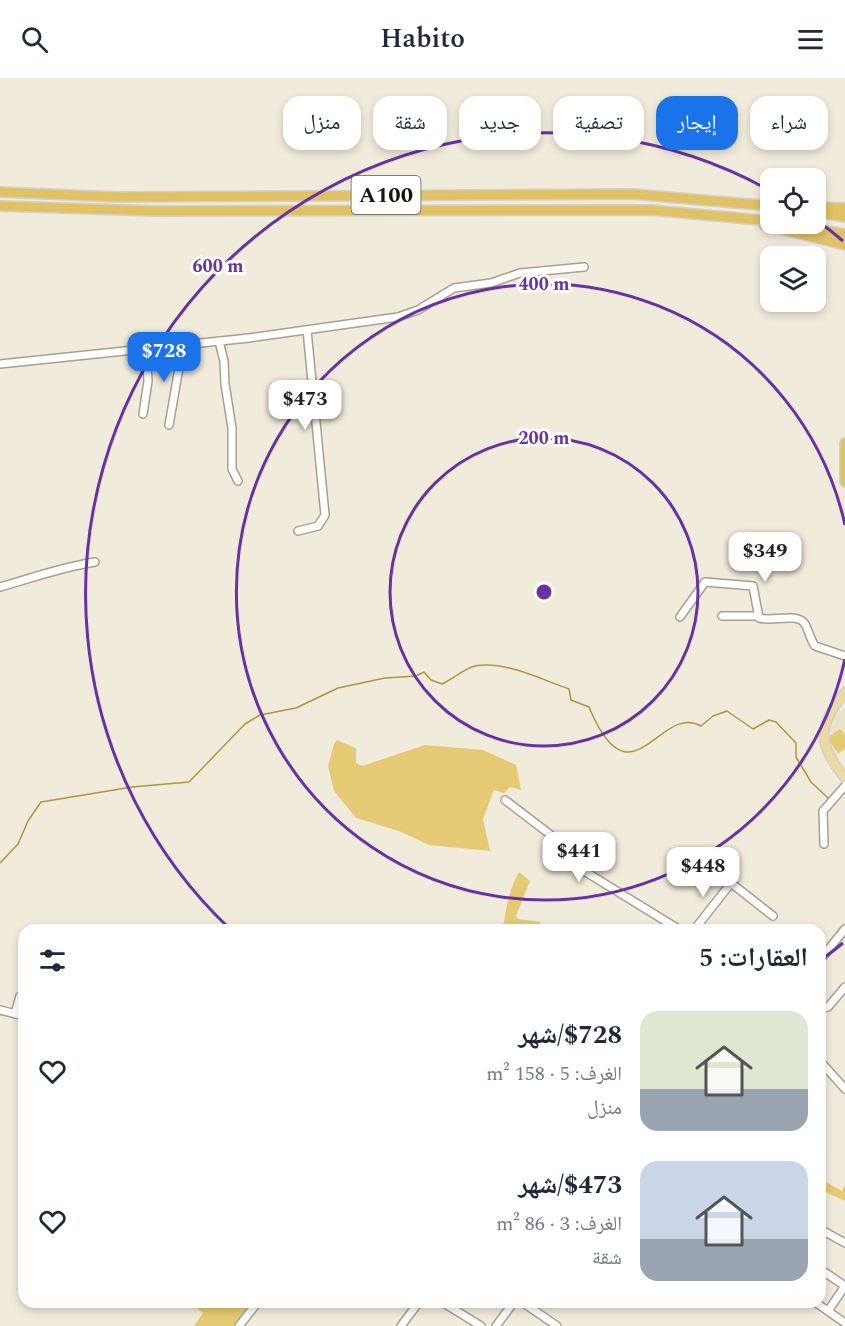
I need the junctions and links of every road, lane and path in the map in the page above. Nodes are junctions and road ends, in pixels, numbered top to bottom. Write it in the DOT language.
graph roads {
  1 [pos="0,192"];
  2 [pos="760,204"];
  3 [pos="0,206"];
  4 [pos="826,207"];
  5 [pos="845,208"];
  6 [pos="612,210"];
  7 [pos="826,214"];
  8 [pos="845,217"];
  9 [pos="760,220"];
  10 [pos="826,231"];
  11 [pos="845,234"];
  12 [pos="845,245"];
  13 [pos="584,267"];
  14 [pos="307,330"];
  15 [pos="219,341"];
  16 [pos="183,345"];
  17 [pos="146,349"];
  18 [pos="0,364"];
  19 [pos="143,414"];
  20 [pos="169,425"];
  21 [pos="845,443"];
  22 [pos="238,482"];
  23 [pos="845,482"];
  24 [pos="298,531"];
  25 [pos="94,562"];
  26 [pos="0,586"];
  27 [pos="722,616"];
  28 [pos="758,616"];
  29 [pos="680,618"];
  30 [pos="845,656"];
  31 [pos="845,692"];
  32 [pos="844,781"];
  33 [pos="505,800"];
  34 [pos="824,844"];
  35 [pos="773,916"];
  36 [pos="670,924"];
  37 [pos="699,924"];
  38 [pos="845,929"];
  39 [pos="826,953"];
  40 [pos="845,987"];
  41 [pos="18,1003"];
  42 [pos="826,1008"];
  43 [pos="0,1010"];
  44 [pos="15,1014"];
  45 [pos="18,1015"];
  46 [pos="826,1068"];
  47 [pos="845,1089"];
  48 [pos="826,1232"];
  49 [pos="845,1243"];
  50 [pos="826,1273"];
  51 [pos="845,1286"];
  52 [pos="253,1308"];
  53 [pos="414,1308"];
  54 [pos="452,1308"];
  55 [pos="510,1308"];
  56 [pos="531,1308"];
  57 [pos="824,1308"];
  58 [pos="828,1311"];
  59 [pos="845,1323"];
  60 [pos="239,1326"];
  61 [pos="401,1326"];
  62 [pos="481,1326"];
  63 [pos="496,1326"];
  64 [pos="557,1326"];
  1 -- 2 [label="highway, A100 / A100"];
  3 -- 6 [label="highway, A100"];
  4 -- 5 [label="highway"];
  6 -- 9 [label="highway, A100"];
  6 -- 12 [label="highway"];
  7 -- 8 [label="highway"];
  10 -- 11 [label="highway"];
  13 -- 14 [label="street"];
  14 -- 15 [label="street"];
  14 -- 24 [label="street"];
  15 -- 16 [label="street"];
  15 -- 22 [label="street"];
  16 -- 17 [label="street"];
  16 -- 20 [label="street"];
  17 -- 18 [label="street"];
  17 -- 19 [label="street"];
  21 -- 23 [label="highway"];
  25 -- 26 [label="street"];
  27 -- 28 [label="street"];
  28 -- 29 [label="street"];
  28 -- 30 [label="street"];
  31 -- 32 [label="main road"];
  32 -- 34 [label="street"];
  33 -- 36 [label="street"];
  35 -- 37 [label="street"];
  38 -- 39 [label="street"];
  40 -- 42 [label="street"];
  41 -- 44 [label="street"];
  43 -- 44 [label="street"];
  44 -- 45 [label="street"];
  46 -- 47 [label="street"];
  48 -- 49 [label="street"];
  50 -- 51 [label="street"];
  51 -- 58 [label="street"];
  52 -- 60 [label="street"];
  53 -- 61 [label="street"];
  54 -- 62 [label="street"];
  55 -- 63 [label="street"];
  56 -- 64 [label="street"];
  57 -- 58 [label="street"];
  58 -- 59 [label="street"];
}
